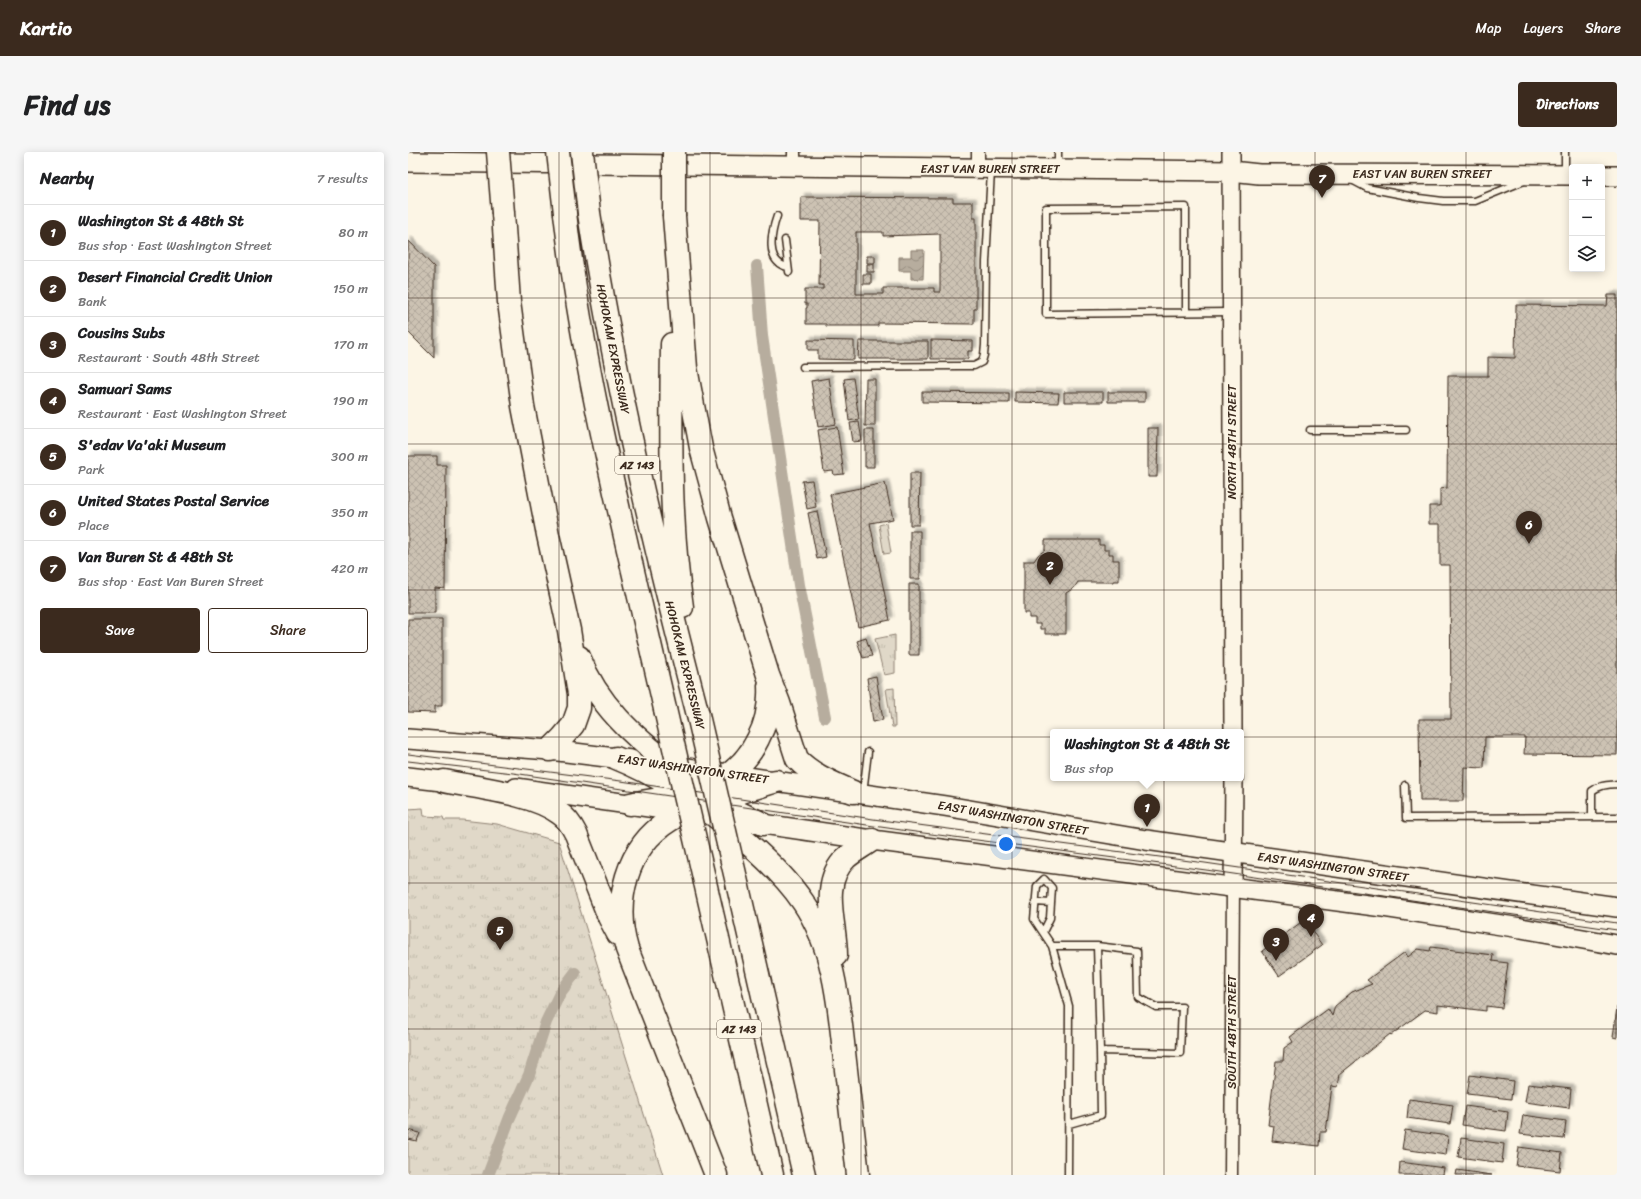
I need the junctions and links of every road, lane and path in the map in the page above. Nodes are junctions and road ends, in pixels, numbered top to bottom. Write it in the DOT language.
graph roads {
  1 [pos="498,152"];
  2 [pos="544,152"];
  3 [pos="558,152"];
  4 [pos="582,152"];
  5 [pos="674,152"];
  6 [pos="1565,152"];
  7 [pos="794,159"];
  8 [pos="1058,161"];
  9 [pos="1231,161"];
  10 [pos="408,162"];
  11 [pos="982,163"];
  12 [pos="1340,174"];
  13 [pos="1540,175"];
  14 [pos="1568,175"];
  15 [pos="1605,176"];
  16 [pos="1617,176"];
  17 [pos="558,213"];
  18 [pos="674,216"];
  19 [pos="777,216"];
  20 [pos="785,240"];
  21 [pos="1186,312"];
  22 [pos="1231,312"];
  23 [pos="803,367"];
  24 [pos="1310,430"];
  25 [pos="1406,430"];
  26 [pos="569,630"];
  27 [pos="768,675"];
  28 [pos="698,715"];
  29 [pos="1233,729"];
  30 [pos="408,739"];
  31 [pos="550,750"];
  32 [pos="868,752"];
  33 [pos="616,758"];
  34 [pos="672,766"];
  35 [pos="731,775"];
  36 [pos="408,777"];
  37 [pos="776,781"];
  38 [pos="1234,781"];
  39 [pos="444,782"];
  40 [pos="1617,784"];
  41 [pos="1405,785"];
  42 [pos="858,793"];
  43 [pos="701,803"];
  44 [pos="630,804"];
  45 [pos="1592,817"];
  46 [pos="1617,817"];
  47 [pos="763,824"];
  48 [pos="872,840"];
  49 [pos="1234,853"];
  50 [pos="1045,871"];
  51 [pos="1233,888"];
  52 [pos="1035,902"];
  53 [pos="1051,903"];
  54 [pos="1617,907"];
  55 [pos="1043,932"];
  56 [pos="1617,945"];
  57 [pos="1052,946"];
  58 [pos="1097,946"];
  59 [pos="631,958"];
  60 [pos="836,987"];
  61 [pos="1100,1051"];
  62 [pos="1069,1124"];
  63 [pos="716,1175"];
  64 [pos="772,1175"];
  65 [pos="804,1175"];
  66 [pos="858,1175"];
  67 [pos="1068,1175"];
  68 [pos="1232,1175"];
  1 -- 26 [label="highway, bridge"];
  2 -- 17 [label="highway"];
  3 -- 17 [label="highway, AZ 143, bridge"];
  4 -- 28 [label="highway, HOHOKAM EXPRESSWAY / AZ 143, bridge"];
  5 -- 18 [label="highway, bridge"];
  6 -- 14 [label="lane"];
  7 -- 10 [label="main road, EAST VAN BUREN STREET"];
  7 -- 11 [label="main road, EAST VAN BUREN STREET"];
  8 -- 9 [label="main road, EAST VAN BUREN STREET"];
  8 -- 11 [label="main road, EAST VAN BUREN STREET"];
  9 -- 12 [label="main road, EAST VAN BUREN STREET"];
  9 -- 22 [label="street, NORTH 48TH STREET"];
  11 -- 23 [label="lane"];
  12 -- 13 [label="main road, EAST VAN BUREN STREET"];
  12 -- 13 [label="lane"];
  13 -- 14 [label="main road, EAST VAN BUREN STREET"];
  15 -- 16 [label="main road"];
  17 -- 64 [label="highway, AZ 143, bridge"];
  18 -- 27 [label="highway"];
  18 -- 28 [label="highway"];
  19 -- 20 [label="lane"];
  21 -- 21 [label="lane"];
  21 -- 22 [label="lane"];
  22 -- 29 [label="street, NORTH 48TH STREET"];
  24 -- 25 [label="lane"];
  26 -- 31 [label="highway"];
  26 -- 34 [label="highway"];
  27 -- 35 [label="highway"];
  27 -- 42 [label="highway"];
  28 -- 65 [label="highway, HOHOKAM EXPRESSWAY / AZ 143, bridge"];
  30 -- 31 [label="main road, EAST WASHINGTON STREET"];
  31 -- 33 [label="main road, EAST WASHINGTON STREET"];
  32 -- 42 [label="lane"];
  33 -- 34 [label="main road, EAST WASHINGTON STREET"];
  33 -- 43 [label="highway"];
  34 -- 35 [label="main road, EAST WASHINGTON STREET"];
  34 -- 43 [label="highway"];
  35 -- 37 [label="main road, EAST WASHINGTON STREET"];
  35 -- 43 [label="highway"];
  36 -- 39 [label="main road"];
  37 -- 42 [label="main road, EAST WASHINGTON STREET"];
  37 -- 43 [label="highway"];
  38 -- 49 [label="street"];
  39 -- 44 [label="main road"];
  39 -- 59 [label="highway"];
  40 -- 45 [label="lane"];
  41 -- 45 [label="lane"];
  42 -- 49 [label="main road, EAST WASHINGTON STREET"];
  43 -- 44 [label="highway"];
  43 -- 47 [label="highway"];
  43 -- 59 [label="highway"];
  43 -- 60 [label="highway"];
  45 -- 46 [label="lane"];
  47 -- 48 [label="main road"];
  48 -- 50 [label="main road"];
  48 -- 60 [label="highway"];
  49 -- 51 [label="street"];
  49 -- 54 [label="main road, EAST WASHINGTON STREET"];
  50 -- 51 [label="main road"];
  50 -- 52 [label="lane"];
  50 -- 53 [label="lane"];
  51 -- 56 [label="main road"];
  51 -- 68 [label="street, SOUTH 48TH STREET"];
  52 -- 53 [label="lane"];
  52 -- 55 [label="lane"];
  53 -- 55 [label="lane"];
  55 -- 57 [label="lane"];
  57 -- 58 [label="lane"];
  57 -- 62 [label="lane"];
  58 -- 61 [label="lane"];
  58 -- 61 [label="lane"];
  59 -- 63 [label="highway"];
  60 -- 66 [label="highway"];
  61 -- 62 [label="lane"];
  62 -- 67 [label="lane"];
}
